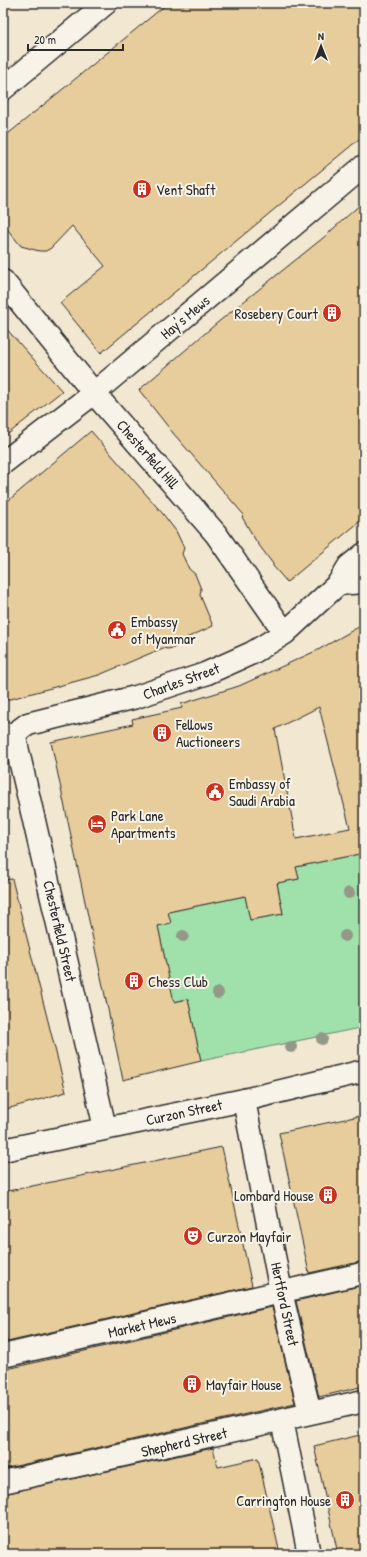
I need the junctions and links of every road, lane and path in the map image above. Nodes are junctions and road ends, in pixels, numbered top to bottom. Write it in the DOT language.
graph roads {
  1 [pos="106,3"];
  2 [pos="3,89"];
  3 [pos="364,166"];
  4 [pos="3,281"];
  5 [pos="94,393"];
  6 [pos="3,463"];
  7 [pos="364,554"];
  8 [pos="364,582"];
  9 [pos="338,584"];
  10 [pos="285,633"];
  11 [pos="8,734"];
  12 [pos="364,1071"];
  13 [pos="244,1100"];
  14 [pos="105,1128"];
  15 [pos="3,1150"];
  16 [pos="364,1273"];
  17 [pos="281,1292"];
  18 [pos="3,1356"];
  19 [pos="364,1401"];
  20 [pos="310,1413"];
  21 [pos="282,1420"];
  22 [pos="3,1482"];
  23 [pos="309,1554"];
  1 -- 2 [label="street"];
  3 -- 5 [label="street, Hay's Mews"];
  4 -- 5 [label="street, Chesterfield Hill"];
  5 -- 6 [label="street, Hay's Mews"];
  5 -- 10 [label="street, Chesterfield Hill"];
  7 -- 9 [label="street, Charles Street"];
  8 -- 9 [label="street"];
  9 -- 10 [label="street, Charles Street"];
  10 -- 11 [label="street, Charles Street"];
  11 -- 14 [label="street, Chesterfield Street"];
  12 -- 13 [label="street, Curzon Street"];
  13 -- 14 [label="street, Curzon Street"];
  13 -- 17 [label="street, Hertford Street"];
  14 -- 15 [label="street, Curzon Street"];
  16 -- 17 [label="street"];
  17 -- 18 [label="street, Market Mews"];
  17 -- 20 [label="street, Hertford Street"];
  19 -- 20 [label="street, Shepherd Street"];
  20 -- 21 [label="street, Shepherd Street"];
  21 -- 22 [label="street, Shepherd Street"];
  21 -- 23 [label="street"];
}
